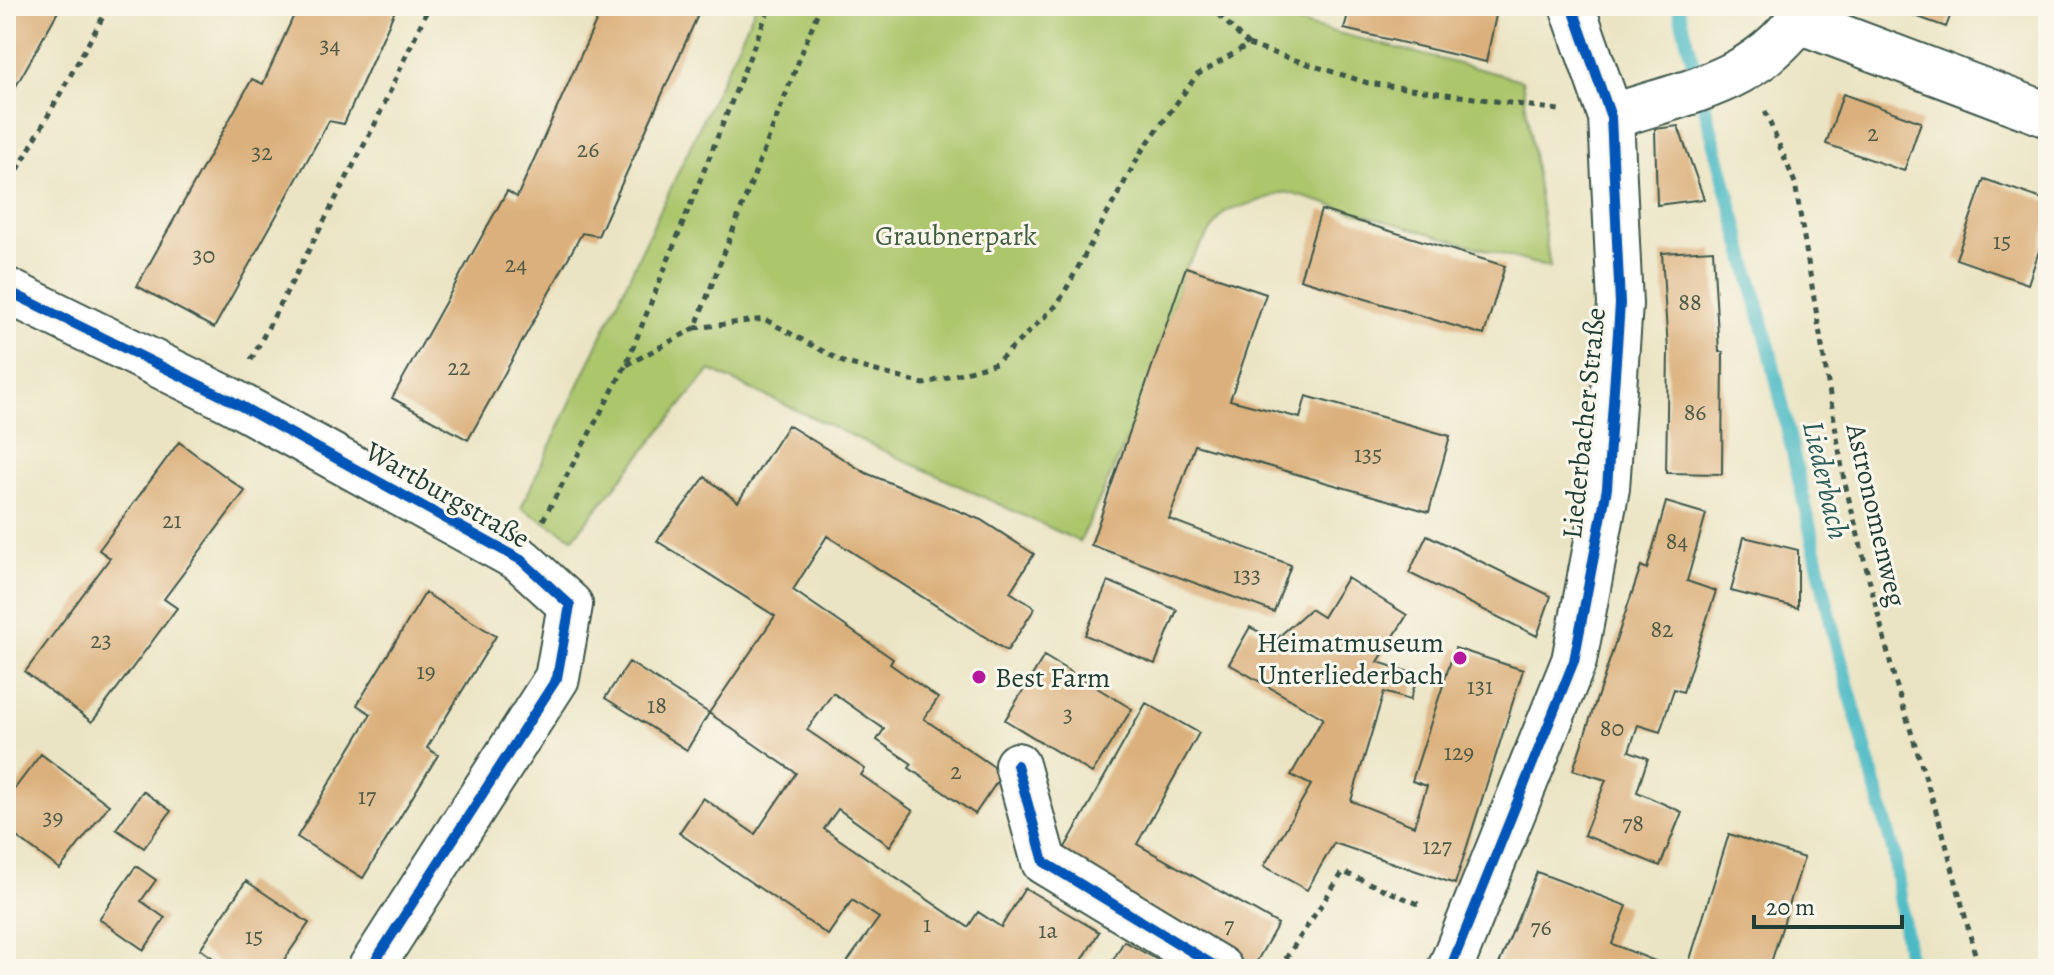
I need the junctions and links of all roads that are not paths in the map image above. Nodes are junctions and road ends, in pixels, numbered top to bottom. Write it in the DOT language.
graph roads {
  1 [pos="1572,6"];
  2 [pos="1804,13"];
  3 [pos="2048,115"];
  4 [pos="1611,117"];
  5 [pos="6,290"];
  6 [pos="1017,765"];
  7 [pos="370,969"];
  8 [pos="1220,969"];
  9 [pos="1450,969"];
  1 -- 4 [label="street, Liederbacher Straße"];
  2 -- 3 [label="street"];
  2 -- 4 [label="street"];
  4 -- 9 [label="street, Liederbacher Straße"];
  5 -- 7 [label="street, Wartburgstraße"];
  6 -- 8 [label="street"];
}
